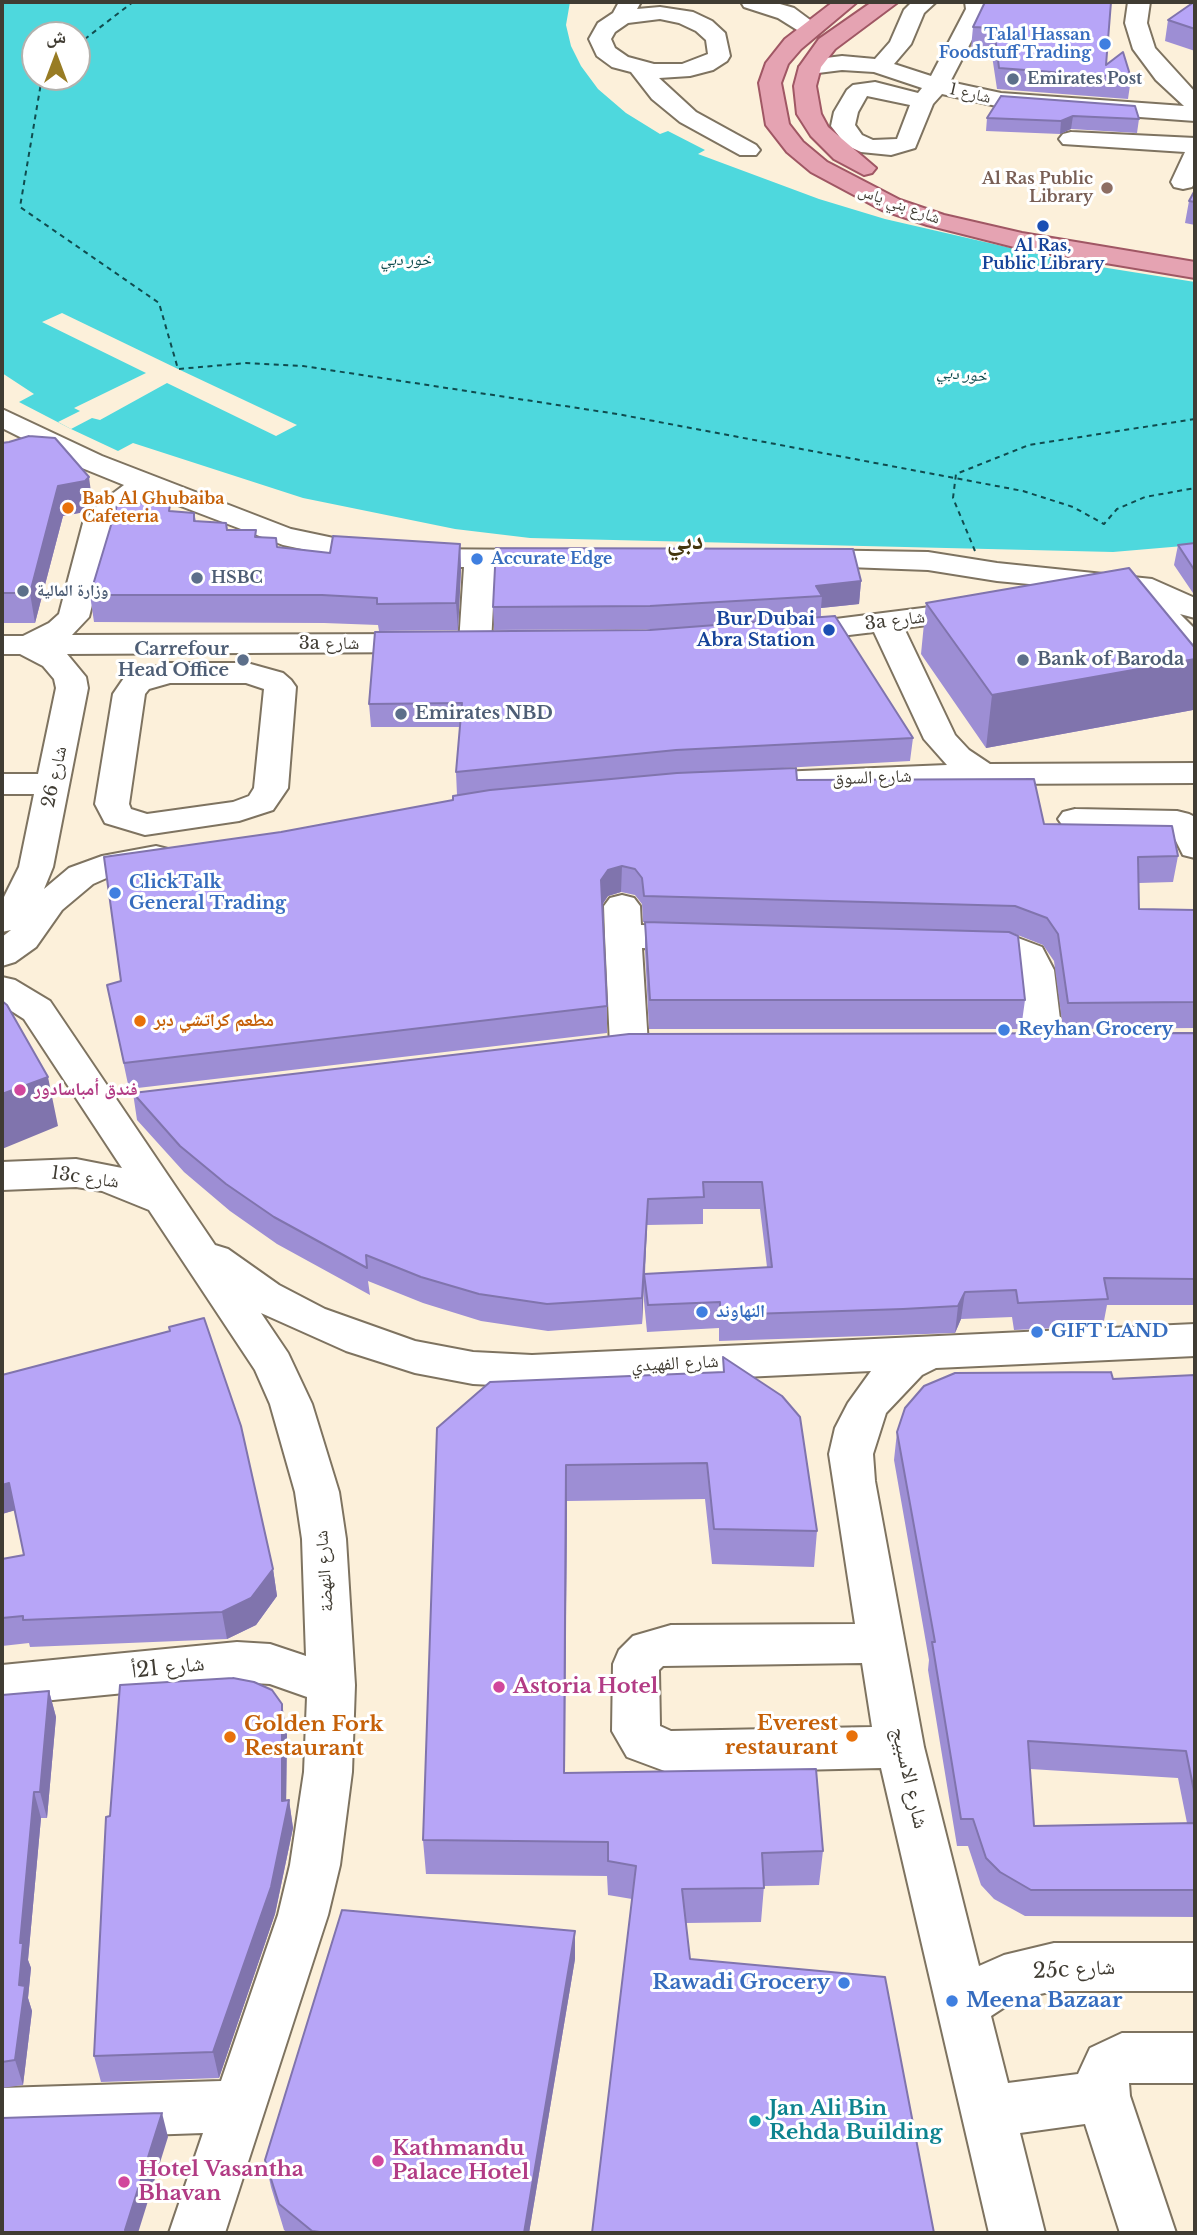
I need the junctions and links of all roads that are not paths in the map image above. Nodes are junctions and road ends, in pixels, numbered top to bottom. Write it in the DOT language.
graph roads {
  1 [pos="672,2"];
  2 [pos="752,2"];
  3 [pos="777,2"];
  4 [pos="887,2"];
  5 [pos="925,2"];
  6 [pos="976,2"];
  7 [pos="1139,2"];
  8 [pos="626,10"];
  9 [pos="845,11"];
  10 [pos="694,21"];
  11 [pos="810,28"];
  12 [pos="885,61"];
  13 [pos="810,67"];
  14 [pos="641,69"];
  15 [pos="905,75"];
  16 [pos="703,87"];
  17 [pos="929,94"];
  18 [pos="1191,102"];
  19 [pos="1120,108"];
  20 [pos="728,122"];
  21 [pos="1071,139"];
  22 [pos="1195,145"];
  23 [pos="748,150"];
  24 [pos="1195,155"];
  25 [pos="1182,182"];
  26 [pos="1195,252"];
  27 [pos="1195,270"];
  28 [pos="2,417"];
  29 [pos="145,483"];
  30 [pos="480,559"];
  31 [pos="575,559"];
  32 [pos="779,559"];
  33 [pos="78,609"];
  34 [pos="1195,609"];
  35 [pos="885,622"];
  36 [pos="757,635"];
  37 [pos="242,644"];
  38 [pos="14,645"];
  39 [pos="113,645"];
  40 [pos="1195,646"];
  41 [pos="198,673"];
  42 [pos="122,732"];
  43 [pos="64,734"];
  44 [pos="1195,773"];
  45 [pos="983,774"];
  46 [pos="1106,774"];
  47 [pos="752,783"];
  48 [pos="2,784"];
  49 [pos="53,784"];
  50 [pos="1075,819"];
  51 [pos="1115,819"];
  52 [pos="1195,847"];
  53 [pos="193,851"];
  54 [pos="2,922"];
  55 [pos="734,939"];
  56 [pos="929,944"];
  57 [pos="2,954"];
  58 [pos="2,989"];
  59 [pos="1085,1044"];
  60 [pos="591,1048"];
  61 [pos="146,1103"];
  62 [pos="105,1108"];
  63 [pos="2,1176"];
  64 [pos="176,1219"];
  65 [pos="1195,1340"];
  66 [pos="934,1351"];
  67 [pos="882,1643"];
  68 [pos="2,1685"];
  69 [pos="331,1685"];
  70 [pos="900,1747"];
  71 [pos="1195,1968"];
  72 [pos="962,2006"];
  73 [pos="1195,2058"];
  74 [pos="1102,2096"];
  75 [pos="240,2106"];
  76 [pos="987,2112"];
  77 [pos="2,2113"];
  78 [pos="197,2233"];
  79 [pos="1017,2233"];
  80 [pos="1148,2233"];
  1 -- 10 [label="street"];
  2 -- 11 [label="street"];
  3 -- 9 [label="street"];
  4 -- 9 [label="main road"];
  5 -- 12 [label="street"];
  6 -- 17 [label="street"];
  7 -- 18 [label="street"];
  8 -- 10 [label="street"];
  8 -- 14 [label="street"];
  9 -- 11 [label="main road, شارع بني ياس"];
  9 -- 12 [label="street, شارع 1"];
  9 -- 13 [label="main road"];
  10 -- 16 [label="street"];
  11 -- 27 [label="main road, شارع بني ياس"];
  12 -- 15 [label="street, شارع 1"];
  13 -- 15 [label="street, شارع 1"];
  13 -- 26 [label="main road, شارع بني ياس"];
  14 -- 16 [label="street"];
  14 -- 23 [label="street"];
  15 -- 17 [label="street, شارع 1"];
  16 -- 20 [label="street"];
  17 -- 17 [label="street"];
  17 -- 19 [label="street, شارع 1"];
  18 -- 19 [label="street, شارع 1"];
  18 -- 19 [label="street, شارع 1"];
  21 -- 22 [label="street"];
  24 -- 25 [label="street"];
  28 -- 29 [label="street"];
  29 -- 30 [label="street"];
  29 -- 33 [label="street"];
  30 -- 31 [label="street"];
  30 -- 37 [label="street, 3a شارع"];
  32 -- 34 [label="street"];
  33 -- 38 [label="street"];
  33 -- 39 [label="street"];
  35 -- 36 [label="street, 3a شارع"];
  35 -- 40 [label="street, 3a شارع"];
  35 -- 45 [label="street"];
  37 -- 39 [label="street, 3a شارع"];
  37 -- 41 [label="street"];
  38 -- 39 [label="street, 3a شارع"];
  38 -- 43 [label="street, شارع 26"];
  41 -- 42 [label="street"];
  41 -- 42 [label="street"];
  42 -- 43 [label="street"];
  43 -- 49 [label="street, شارع 26"];
  44 -- 46 [label="street, شارع السوق"];
  45 -- 46 [label="street, شارع السوق"];
  45 -- 47 [label="street, شارع السوق"];
  46 -- 51 [label="street"];
  48 -- 49 [label="street"];
  49 -- 54 [label="street, شارع 26"];
  50 -- 51 [label="street"];
  51 -- 52 [label="street"];
  53 -- 57 [label="street"];
  55 -- 60 [label="street"];
  56 -- 59 [label="street"];
  58 -- 62 [label="street, شارع النهضة"];
  61 -- 62 [label="street"];
  62 -- 64 [label="street, شارع النهضة"];
  63 -- 64 [label="street, 13c شارع"];
  64 -- 66 [label="street, شارع الفهيدي"];
  64 -- 69 [label="street, شارع النهضة"];
  65 -- 66 [label="street, شارع الفهيدي"];
  66 -- 67 [label="street, شارع الاسبيج"];
  67 -- 70 [label="street, شارع الاسبيج"];
  67 -- 70 [label="street"];
  68 -- 69 [label="street, شارع 21أ"];
  69 -- 75 [label="street, شارع النهضة"];
  70 -- 72 [label="street, شارع الاسبيج"];
  71 -- 72 [label="street, 25c شارع"];
  72 -- 76 [label="street, شارع الاسبيج"];
  73 -- 74 [label="street"];
  74 -- 76 [label="street"];
  74 -- 80 [label="street"];
  75 -- 77 [label="street"];
  75 -- 78 [label="street, شارع النهضة"];
  76 -- 79 [label="street, شارع الاسبيج"];
}
